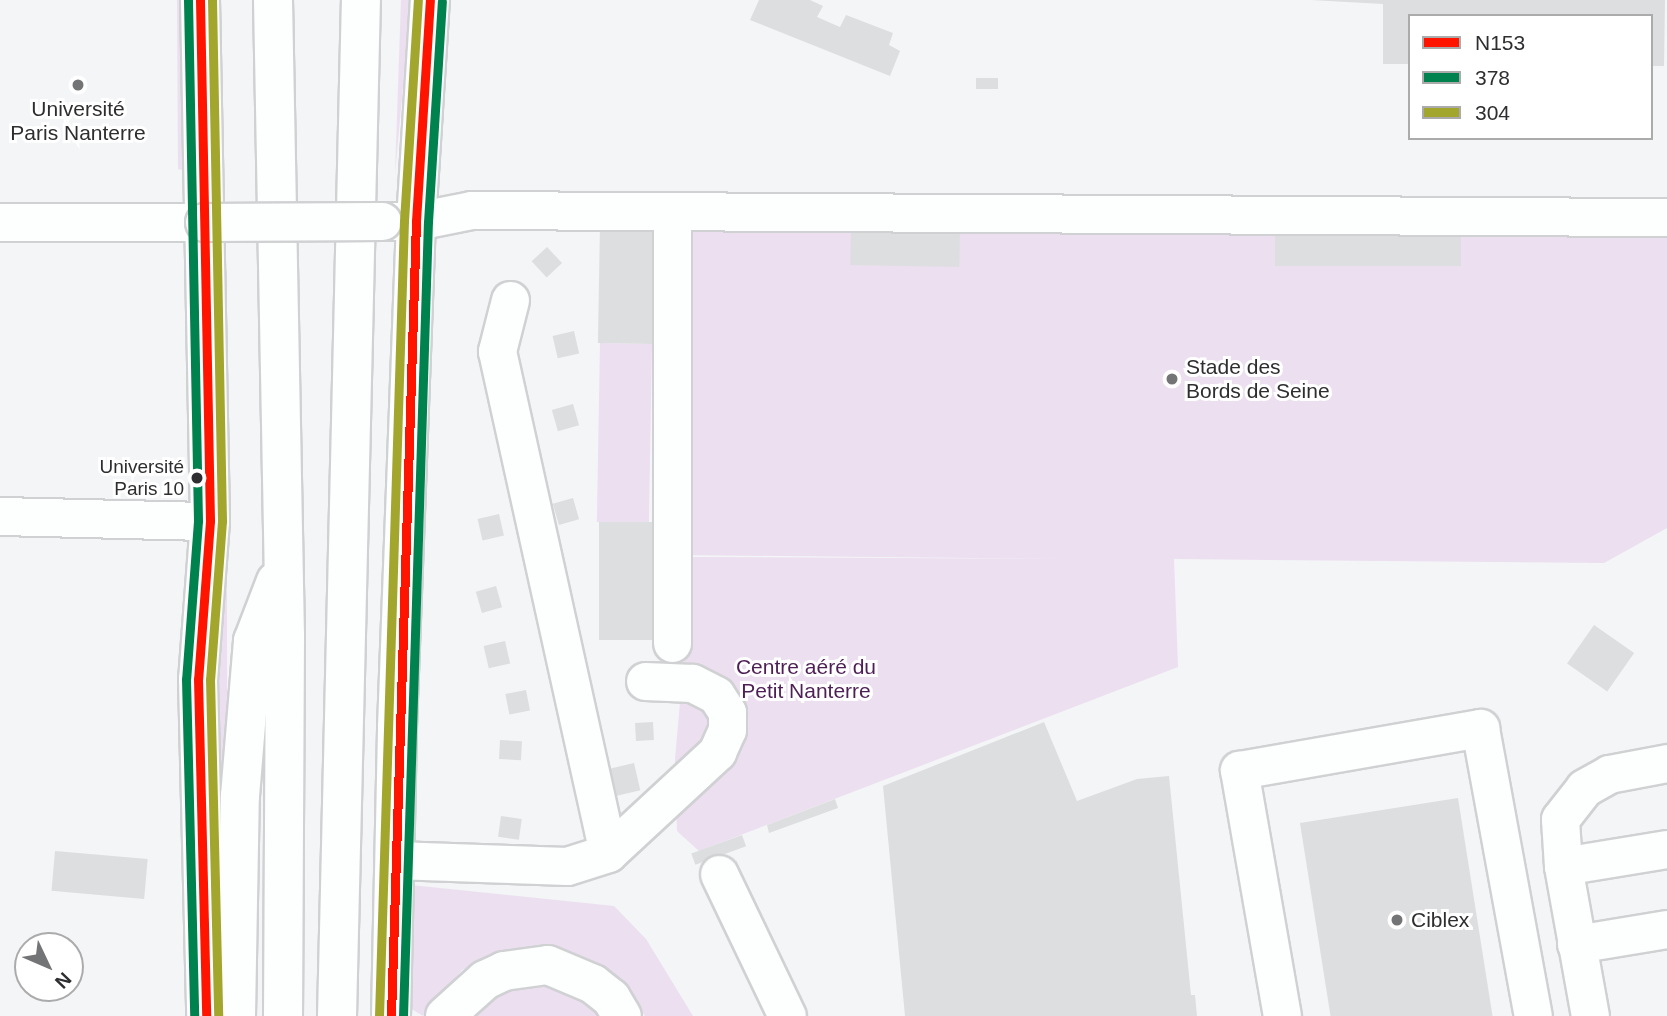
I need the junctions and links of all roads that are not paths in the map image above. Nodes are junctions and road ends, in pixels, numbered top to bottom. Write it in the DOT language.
graph roads {
  1 [pos="200,0"];
  2 [pos="273,0"];
  3 [pos="361,0"];
  4 [pos="430,0"];
  5 [pos="672,211"];
  6 [pos="1667,217"];
  7 [pos="416,221"];
  8 [pos="0,222"];
  9 [pos="204,222"];
  10 [pos="510,300"];
  11 [pos="0,516"];
  12 [pos="209,521"];
  13 [pos="283,562"];
  14 [pos="672,643"];
  15 [pos="645,681"];
  16 [pos="1667,763"];
  17 [pos="1667,849"];
  18 [pos="608,853"];
  19 [pos="394,860"];
  20 [pos="1563,866"];
  21 [pos="719,874"];
  22 [pos="1267,916"];
  23 [pos="1667,929"];
  24 [pos="1576,944"];
  25 [pos="341,1012"];
  26 [pos="206,1016"];
  27 [pos="236,1016"];
  28 [pos="283,1016"];
  29 [pos="391,1016"];
  30 [pos="445,1016"];
  31 [pos="622,1016"];
  32 [pos="787,1016"];
  33 [pos="1259,1016"];
  34 [pos="1282,1016"];
  35 [pos="1533,1016"];
  36 [pos="1590,1016"];
  1 -- 9 [label="main road"];
  2 -- 13 [label="main road"];
  3 -- 25 [label="main road"];
  4 -- 7 [label="main road"];
  5 -- 6 [label="street"];
  5 -- 7 [label="street"];
  5 -- 14 [label="street"];
  7 -- 9 [label="street, bridge"];
  7 -- 19 [label="main road"];
  8 -- 9 [label="street"];
  9 -- 12 [label="main road"];
  10 -- 18 [label="street"];
  11 -- 12 [label="street"];
  12 -- 26 [label="main road"];
  13 -- 27 [label="main road"];
  13 -- 28 [label="main road"];
  15 -- 18 [label="street"];
  16 -- 20 [label="street"];
  17 -- 20 [label="street"];
  18 -- 19 [label="street"];
  19 -- 29 [label="main road"];
  20 -- 24 [label="street"];
  21 -- 32 [label="street"];
  22 -- 33 [label="street"];
  22 -- 34 [label="street"];
  22 -- 35 [label="street"];
  23 -- 24 [label="street"];
  24 -- 36 [label="street"];
  30 -- 31 [label="main road"];
}
